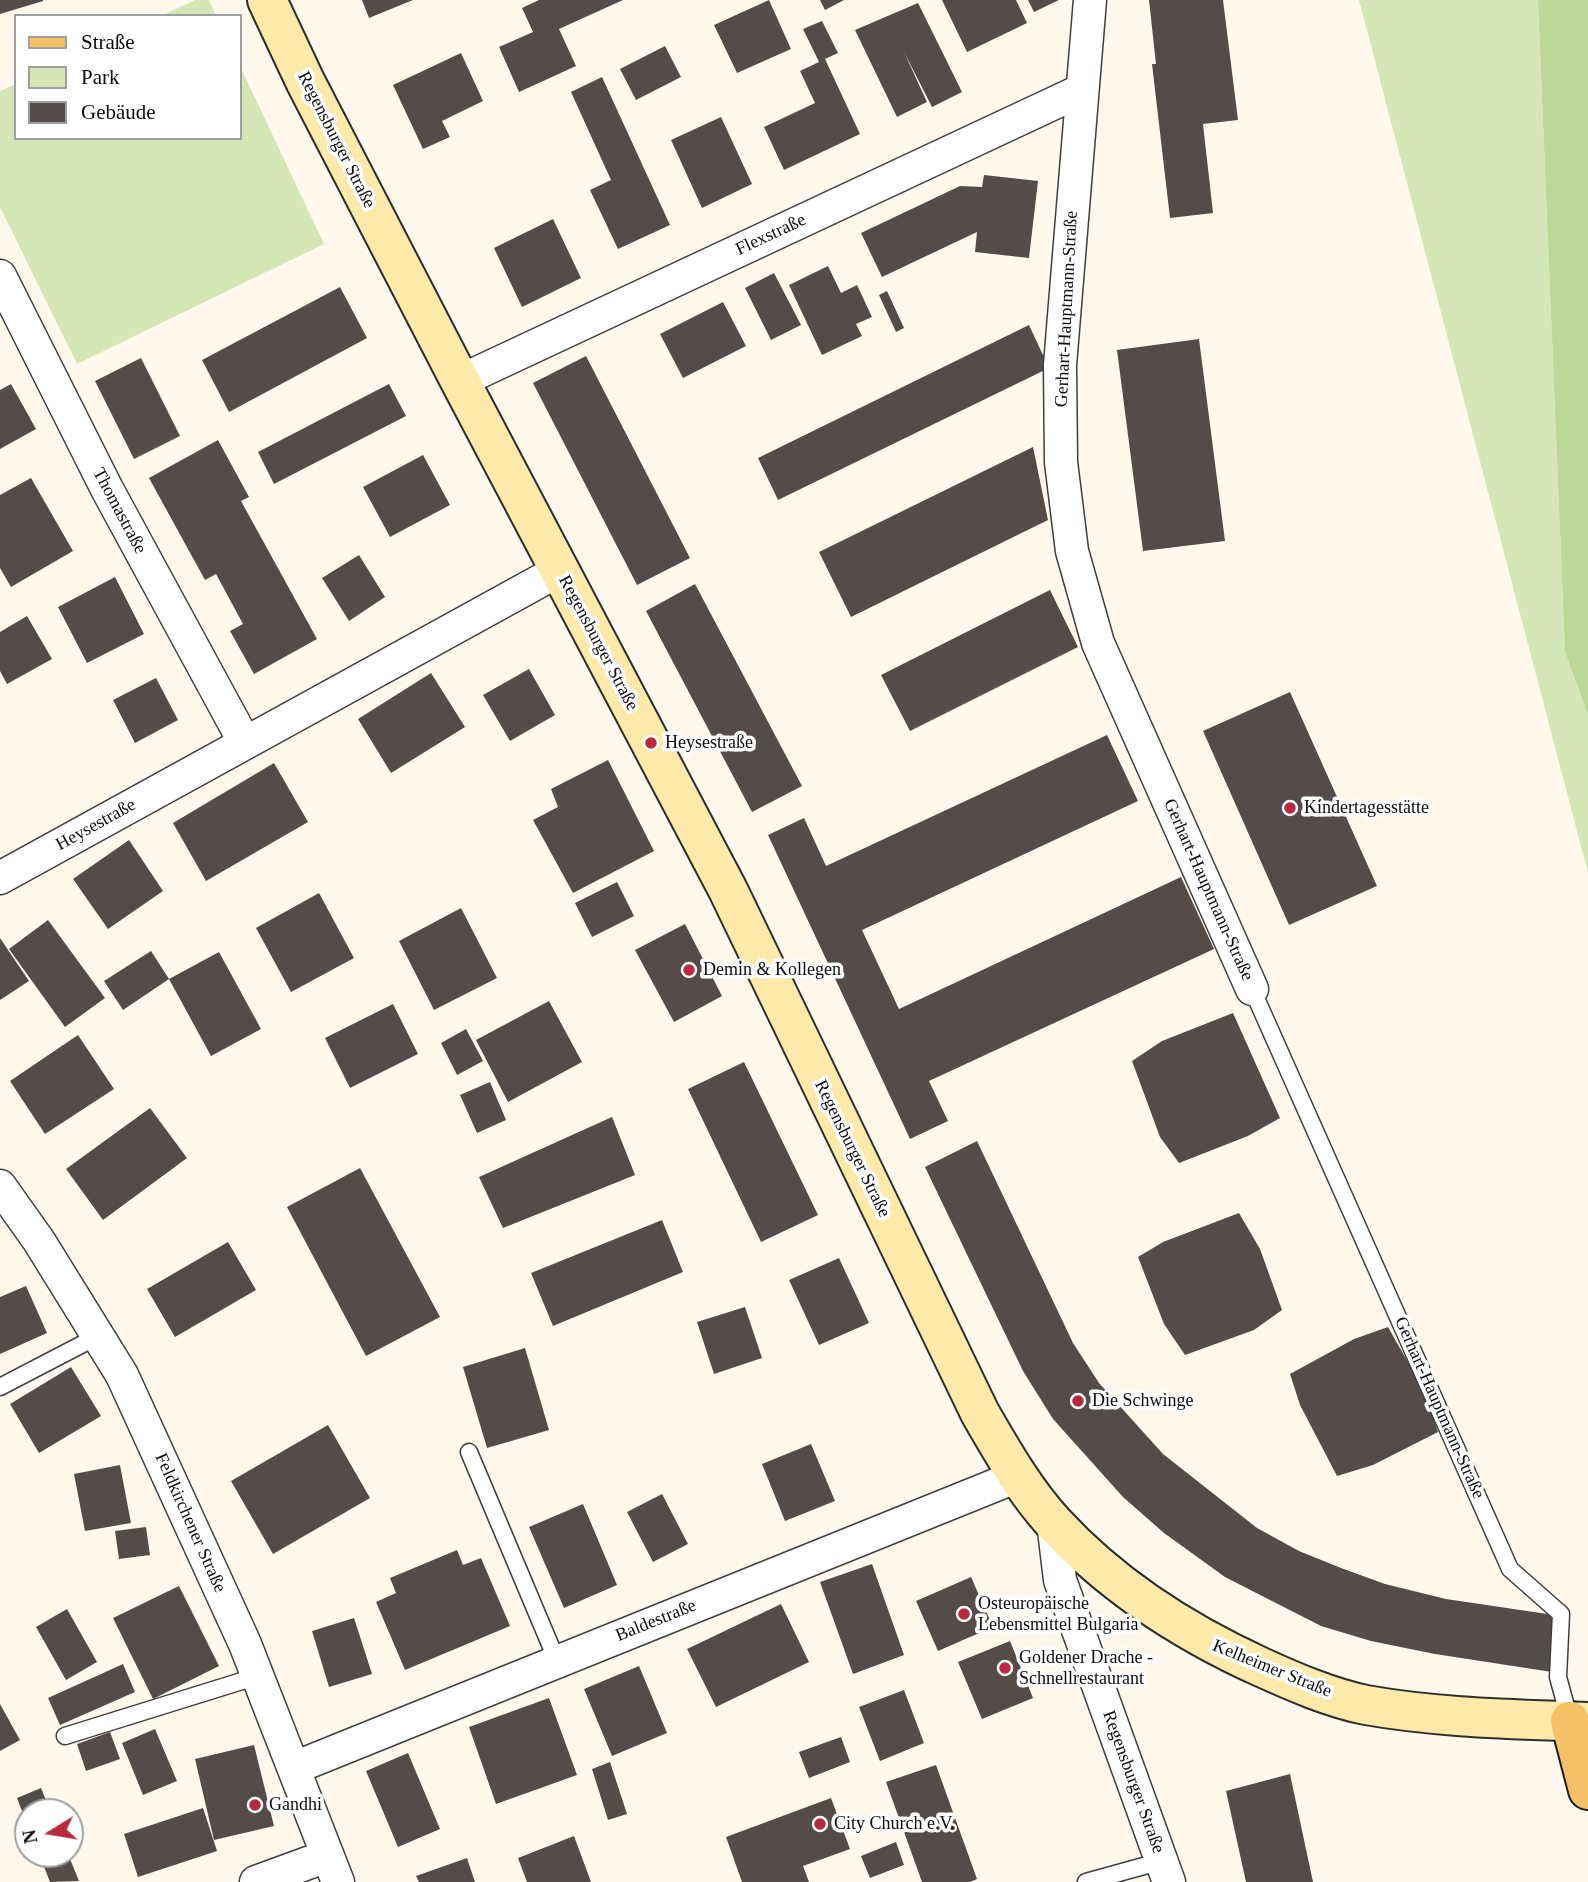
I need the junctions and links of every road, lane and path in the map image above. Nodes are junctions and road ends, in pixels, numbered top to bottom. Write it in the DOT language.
graph roads {
  1 [pos="267,0"];
  2 [pos="1090,0"];
  3 [pos="1082,90"];
  4 [pos="0,276"];
  5 [pos="460,381"];
  6 [pos="560,570"];
  7 [pos="245,743"];
  8 [pos="0,878"];
  9 [pos="1252,989"];
  10 [pos="0,1185"];
  11 [pos="98,1336"];
  12 [pos="0,1387"];
  13 [pos="469,1452"];
  14 [pos="1018,1476"];
  15 [pos="1053,1522"];
  16 [pos="557,1661"];
  17 [pos="258,1676"];
  18 [pos="1579,1721"];
  19 [pos="65,1735"];
  20 [pos="294,1768"];
  21 [pos="1588,1790"];
  22 [pos="332,1869"];
  23 [pos="1165,1872"];
  24 [pos="256,1882"];
  25 [pos="1086,1882"];
  1 -- 5 [label="street, Regensburger Straße"];
  2 -- 3 [label="street, Gerhart-Hauptmann-Straße"];
  3 -- 5 [label="street, Flexstraße"];
  3 -- 9 [label="street, Gerhart-Hauptmann-Straße"];
  4 -- 7 [label="street, Thomastraße"];
  5 -- 6 [label="street, Regensburger Straße"];
  6 -- 7 [label="street, Heysestraße"];
  6 -- 14 [label="street, Regensburger Straße"];
  7 -- 8 [label="street, Heysestraße"];
  9 -- 18 [label="lane, Gerhart-Hauptmann-Straße"];
  10 -- 11 [label="street, Feldkirchener Straße"];
  11 -- 12 [label="lane"];
  11 -- 17 [label="street, Feldkirchener Straße"];
  13 -- 16 [label="lane"];
  14 -- 15 [label="street, Kelheimer Straße"];
  14 -- 16 [label="street, Baldestraße"];
  15 -- 18 [label="street, Kelheimer Straße"];
  15 -- 23 [label="street, Regensburger Straße"];
  16 -- 20 [label="street, Baldestraße"];
  17 -- 19 [label="lane"];
  17 -- 20 [label="street, Feldkirchener Straße"];
  18 -- 21 [label="main road"];
  20 -- 22 [label="street, Feldkirchener Straße"];
  22 -- 24 [label="street"];
  23 -- 25 [label="lane"];
}
